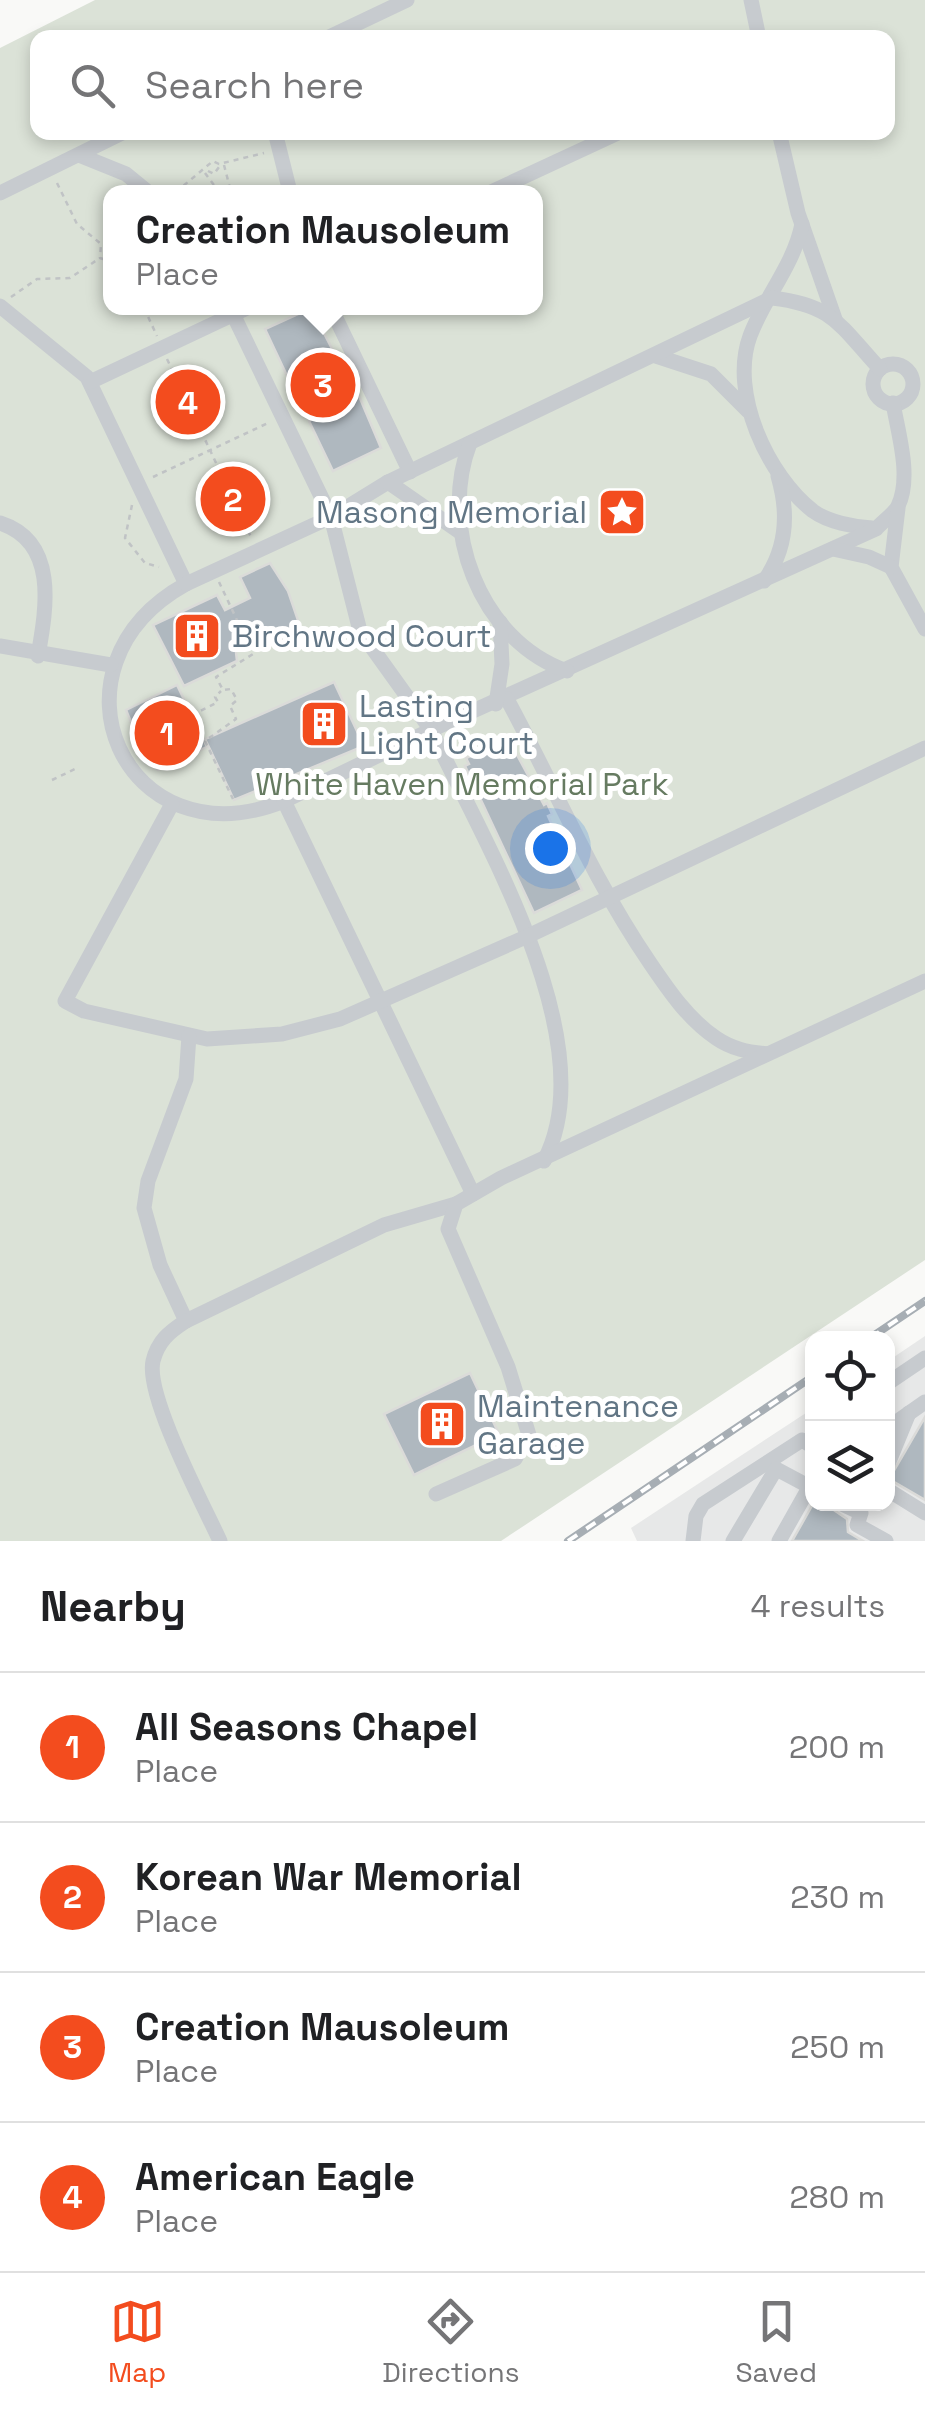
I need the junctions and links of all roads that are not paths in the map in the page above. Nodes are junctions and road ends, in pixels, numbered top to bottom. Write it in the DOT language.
graph roads {
  1 [pos="407,0"];
  2 [pos="751,0"];
  3 [pos="345,30"];
  4 [pos="757,30"];
  5 [pos="108,140"];
  6 [pos="603,140"];
  7 [pos="781,140"];
  8 [pos="277,141"];
  9 [pos="79,155"];
  10 [pos="139,185"];
  11 [pos="288,185"];
  12 [pos="505,185"];
  13 [pos="0,194"];
  14 [pos="802,224"];
  15 [pos="772,298"];
  16 [pos="1,302"];
  17 [pos="227,315"];
  18 [pos="239,315"];
  19 [pos="334,315"];
  20 [pos="835,318"];
  21 [pos="656,356"];
  22 [pos="880,370"];
  23 [pos="918,374"];
  24 [pos="90,382"];
  25 [pos="893,404"];
  26 [pos="753,417"];
  27 [pos="470,443"];
  28 [pos="776,467"];
  29 [pos="410,472"];
  30 [pos="388,482"];
  31 [pos="898,506"];
  32 [pos="332,517"];
  33 [pos="0,523"];
  34 [pos="876,529"];
  35 [pos="460,532"];
  36 [pos="832,549"];
  37 [pos="890,567"];
  38 [pos="763,583"];
  39 [pos="186,584"];
  40 [pos="500,622"];
  41 [pos="925,629"];
  42 [pos="0,646"];
  43 [pos="38,656"];
  44 [pos="111,665"];
  45 [pos="567,671"];
  46 [pos="502,701"];
  47 [pos="431,730"];
  48 [pos="925,748"];
  49 [pos="284,800"];
  50 [pos="172,804"];
  51 [pos="606,899"];
  52 [pos="528,936"];
  53 [pos="925,981"];
  54 [pos="381,1004"];
  55 [pos="189,1036"];
  56 [pos="769,1054"];
  57 [pos="544,1161"];
  58 [pos="473,1194"];
  59 [pos="456,1204"];
  60 [pos="186,1321"];
  61 [pos="925,1358"];
  62 [pos="895,1378"];
  63 [pos="925,1402"];
  64 [pos="909,1414"];
  65 [pos="895,1423"];
  66 [pos="805,1442"];
  67 [pos="895,1447"];
  68 [pos="771,1466"];
  69 [pos="805,1484"];
  70 [pos="436,1494"];
  71 [pos="895,1494"];
  72 [pos="805,1497"];
  73 [pos="857,1511"];
  74 [pos="925,1513"];
  75 [pos="220,1541"];
  76 [pos="693,1541"];
  77 [pos="733,1541"];
  78 [pos="779,1541"];
  79 [pos="886,1541"];
  1 -- 3 [label="lane"];
  2 -- 4 [label="lane"];
  5 -- 9 [label="lane"];
  6 -- 12 [label="lane"];
  7 -- 14 [label="lane"];
  8 -- 11 [label="lane"];
  9 -- 10 [label="lane"];
  9 -- 13 [label="lane"];
  14 -- 15 [label="lane"];
  14 -- 20 [label="lane"];
  15 -- 20 [label="lane"];
  15 -- 21 [label="lane"];
  15 -- 26 [label="lane"];
  16 -- 24 [label="lane"];
  17 -- 24 [label="lane"];
  18 -- 32 [label="lane"];
  19 -- 29 [label="lane"];
  20 -- 22 [label="lane"];
  21 -- 26 [label="lane"];
  21 -- 27 [label="lane"];
  22 -- 23 [label="lane"];
  22 -- 25 [label="lane"];
  23 -- 25 [label="lane"];
  24 -- 39 [label="lane"];
  25 -- 31 [label="lane"];
  26 -- 28 [label="lane"];
  27 -- 29 [label="lane"];
  27 -- 35 [label="lane"];
  28 -- 34 [label="lane"];
  28 -- 38 [label="lane"];
  29 -- 30 [label="lane"];
  30 -- 32 [label="lane"];
  30 -- 35 [label="lane"];
  31 -- 34 [label="lane"];
  31 -- 37 [label="lane"];
  32 -- 39 [label="lane"];
  32 -- 47 [label="lane"];
  33 -- 43 [label="lane"];
  34 -- 36 [label="lane"];
  35 -- 40 [label="lane"];
  36 -- 37 [label="lane"];
  36 -- 38 [label="lane"];
  37 -- 41 [label="lane"];
  38 -- 45 [label="lane"];
  39 -- 44 [label="lane"];
  40 -- 45 [label="lane"];
  40 -- 46 [label="lane"];
  42 -- 43 [label="lane"];
  43 -- 44 [label="lane"];
  44 -- 50 [label="lane"];
  45 -- 46 [label="lane"];
  46 -- 47 [label="lane"];
  46 -- 51 [label="lane"];
  47 -- 49 [label="lane"];
  47 -- 52 [label="lane"];
  48 -- 51 [label="lane"];
  49 -- 50 [label="lane"];
  49 -- 54 [label="lane"];
  50 -- 55 [label="lane"];
  51 -- 52 [label="lane"];
  51 -- 56 [label="lane"];
  52 -- 54 [label="lane"];
  52 -- 57 [label="lane"];
  53 -- 56 [label="lane"];
  54 -- 55 [label="lane"];
  54 -- 58 [label="lane"];
  55 -- 60 [label="lane"];
  56 -- 57 [label="lane"];
  57 -- 58 [label="lane"];
  58 -- 59 [label="lane"];
  59 -- 60 [label="lane"];
  59 -- 70 [label="lane"];
  60 -- 75 [label="lane"];
  61 -- 62 [label="lane"];
  63 -- 64 [label="lane"];
  64 -- 65 [label="lane"];
  64 -- 67 [label="lane"];
  66 -- 68 [label="lane"];
  68 -- 69 [label="lane"];
  68 -- 76 [label="lane"];
  68 -- 77 [label="lane"];
  71 -- 74 [label="lane"];
  72 -- 78 [label="lane"];
  73 -- 79 [label="lane"];
}
